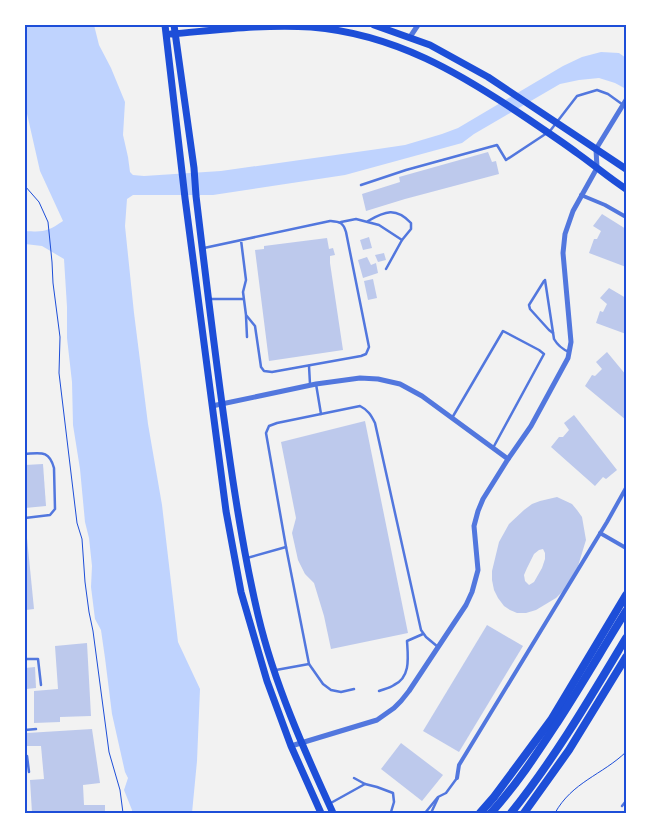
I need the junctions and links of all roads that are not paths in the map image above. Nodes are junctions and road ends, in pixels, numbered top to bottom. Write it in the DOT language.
graph roads {
  1 [pos="165,25"];
  2 [pos="174,25"];
  3 [pos="374,25"];
  4 [pos="418,25"];
  5 [pos="175,34"];
  6 [pos="166,35"];
  7 [pos="410,37"];
  8 [pos="626,100"];
  9 [pos="626,107"];
  10 [pos="596,149"];
  11 [pos="597,168"];
  12 [pos="626,169"];
  13 [pos="361,185"];
  14 [pos="626,189"];
  15 [pos="581,195"];
  16 [pos="626,218"];
  17 [pos="340,222"];
  18 [pos="368,222"];
  19 [pos="240,240"];
  20 [pos="402,240"];
  21 [pos="202,248"];
  22 [pos="386,269"];
  23 [pos="209,299"];
  24 [pos="243,300"];
  25 [pos="246,315"];
  26 [pos="553,333"];
  27 [pos="247,337"];
  28 [pos="569,352"];
  29 [pos="309,366"];
  30 [pos="313,384"];
  31 [pos="222,404"];
  32 [pos="212,406"];
  33 [pos="321,414"];
  34 [pos="452,418"];
  35 [pos="493,448"];
  36 [pos="25,454"];
  37 [pos="508,459"];
  38 [pos="626,488"];
  39 [pos="25,518"];
  40 [pos="600,533"];
  41 [pos="286,547"];
  42 [pos="626,548"];
  43 [pos="246,558"];
  44 [pos="626,596"];
  45 [pos="626,611"];
  46 [pos="424,634"];
  47 [pos="626,638"];
  48 [pos="438,647"];
  49 [pos="626,656"];
  50 [pos="25,659"];
  51 [pos="309,664"];
  52 [pos="275,671"];
  53 [pos="41,685"];
  54 [pos="354,689"];
  55 [pos="379,690"];
  56 [pos="36,729"];
  57 [pos="25,730"];
  58 [pos="302,743"];
  59 [pos="291,746"];
  60 [pos="25,756"];
  61 [pos="29,772"];
  62 [pos="354,778"];
  63 [pos="457,778"];
  64 [pos="365,784"];
  65 [pos="438,797"];
  66 [pos="626,801"];
  67 [pos="329,804"];
  68 [pos="622,806"];
  69 [pos="390,812"];
  70 [pos="321,813"];
  71 [pos="333,813"];
  72 [pos="396,813"];
  73 [pos="425,813"];
  74 [pos="432,813"];
  75 [pos="480,813"];
  76 [pos="491,813"];
  77 [pos="510,813"];
  78 [pos="524,813"];
  1 -- 6 [label="main road"];
  2 -- 5 [label="main road"];
  3 -- 7 [label="main road"];
  4 -- 7 [label="street"];
  5 -- 6 [label="main road"];
  5 -- 11 [label="main road"];
  5 -- 21 [label="main road"];
  6 -- 32 [label="main road"];
  7 -- 10 [label="main road"];
  8 -- 10 [label="street"];
  9 -- 13 [label="lane"];
  10 -- 11 [label="street"];
  10 -- 12 [label="main road"];
  11 -- 14 [label="main road"];
  11 -- 15 [label="street"];
  15 -- 16 [label="street"];
  15 -- 28 [label="street"];
  17 -- 18 [label="lane"];
  17 -- 19 [label="lane"];
  17 -- 29 [label="lane"];
  18 -- 20 [label="lane"];
  18 -- 20 [label="lane"];
  19 -- 21 [label="lane"];
  19 -- 24 [label="lane"];
  20 -- 22 [label="lane"];
  21 -- 23 [label="main road"];
  23 -- 24 [label="lane"];
  23 -- 31 [label="main road"];
  24 -- 25 [label="lane"];
  25 -- 27 [label="lane"];
  25 -- 29 [label="lane"];
  26 -- 26 [label="lane"];
  26 -- 28 [label="lane"];
  28 -- 37 [label="street"];
  29 -- 30 [label="lane"];
  30 -- 31 [label="street"];
  30 -- 33 [label="lane"];
  30 -- 34 [label="street"];
  31 -- 32 [label="street"];
  31 -- 43 [label="main road"];
  32 -- 59 [label="main road"];
  33 -- 41 [label="lane"];
  33 -- 46 [label="lane"];
  34 -- 35 [label="street"];
  34 -- 35 [label="lane"];
  35 -- 37 [label="street"];
  36 -- 39 [label="lane"];
  37 -- 48 [label="street"];
  38 -- 40 [label="street"];
  40 -- 42 [label="street"];
  40 -- 63 [label="street"];
  41 -- 43 [label="lane"];
  41 -- 51 [label="lane"];
  43 -- 52 [label="main road"];
  44 -- 75 [label="main road"];
  45 -- 76 [label="main road"];
  46 -- 48 [label="lane"];
  46 -- 55 [label="lane"];
  47 -- 77 [label="main road"];
  48 -- 58 [label="street"];
  49 -- 78 [label="main road"];
  50 -- 53 [label="lane"];
  51 -- 52 [label="lane"];
  51 -- 54 [label="lane"];
  52 -- 58 [label="main road"];
  56 -- 57 [label="lane"];
  58 -- 59 [label="street"];
  58 -- 67 [label="main road"];
  59 -- 70 [label="main road"];
  60 -- 61 [label="lane"];
  62 -- 64 [label="lane"];
  63 -- 65 [label="lane"];
  64 -- 67 [label="lane"];
  64 -- 69 [label="lane"];
  65 -- 73 [label="lane"];
  65 -- 74 [label="lane"];
  66 -- 68 [label="lane"];
  67 -- 71 [label="main road"];
  69 -- 72 [label="lane"];
}
